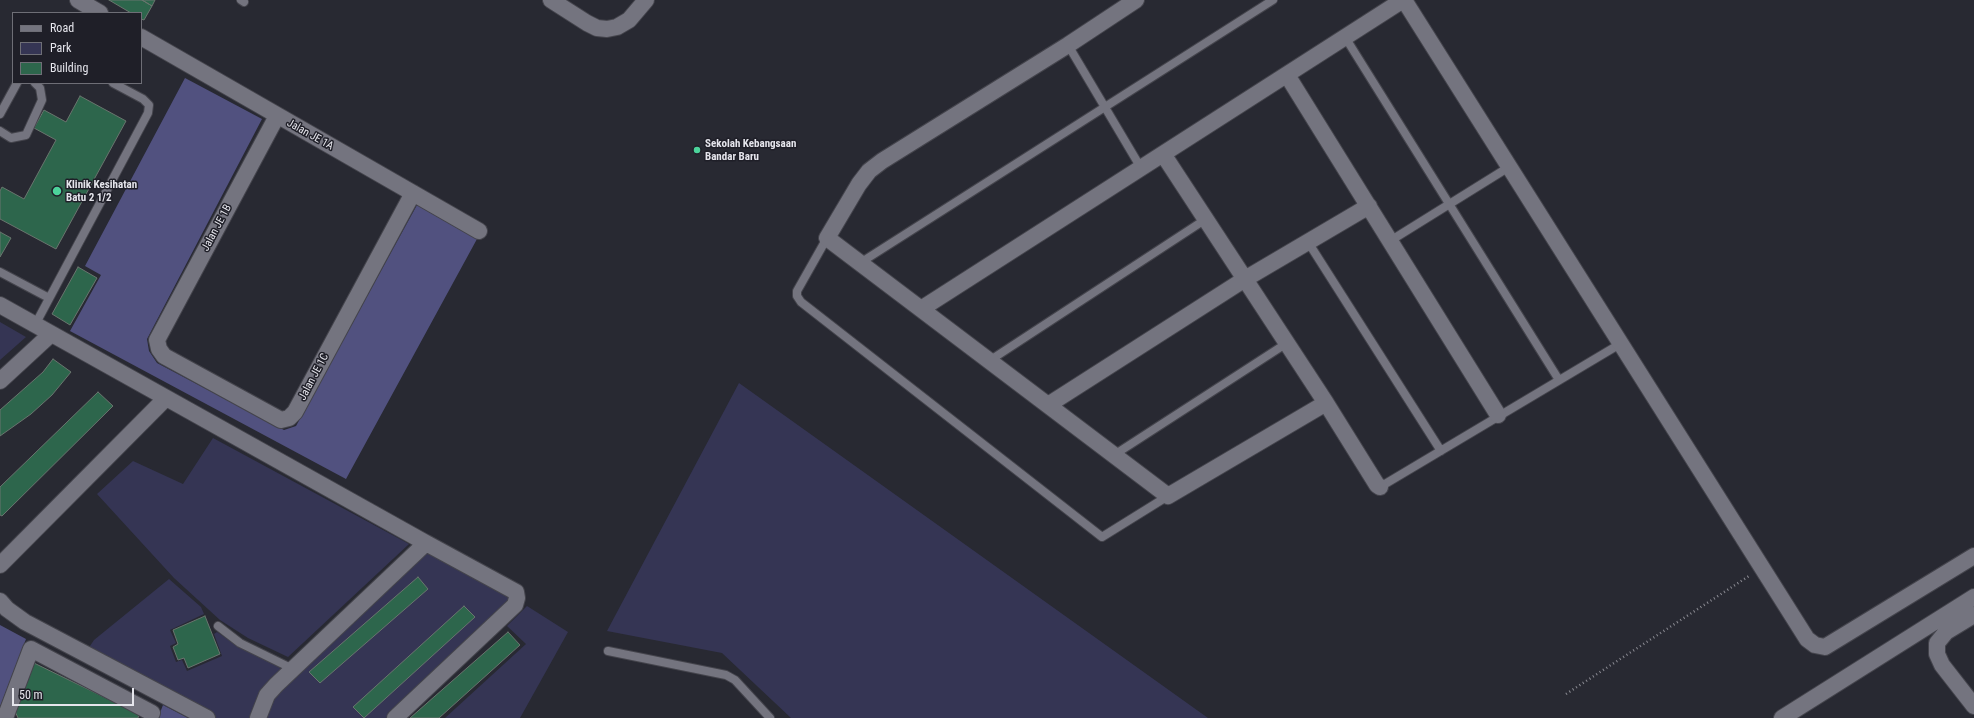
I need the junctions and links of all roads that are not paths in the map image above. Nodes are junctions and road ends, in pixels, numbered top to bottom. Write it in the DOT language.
graph roads {
  1 [pos="78,0"];
  2 [pos="551,0"];
  3 [pos="646,0"];
  4 [pos="1136,0"];
  5 [pos="1273,0"];
  6 [pos="1404,0"];
  7 [pos="98,12"];
  8 [pos="1346,37"];
  9 [pos="142,38"];
  10 [pos="1068,45"];
  11 [pos="1287,75"];
  12 [pos="16,84"];
  13 [pos="36,84"];
  14 [pos="115,84"];
  15 [pos="1105,107"];
  16 [pos="0,114"];
  17 [pos="277,116"];
  18 [pos="0,132"];
  19 [pos="1163,154"];
  20 [pos="1509,166"];
  21 [pos="1141,168"];
  22 [pos="413,193"];
  23 [pos="1449,204"];
  24 [pos="1369,206"];
  25 [pos="1206,219"];
  26 [pos="479,231"];
  27 [pos="827,238"];
  28 [pos="1390,241"];
  29 [pos="1308,242"];
  30 [pos="860,263"];
  31 [pos="0,272"];
  32 [pos="1245,279"];
  33 [pos="49,298"];
  34 [pos="0,305"];
  35 [pos="921,309"];
  36 [pos="35,324"];
  37 [pos="51,334"];
  38 [pos="158,340"];
  39 [pos="1287,343"];
  40 [pos="1620,344"];
  41 [pos="989,361"];
  42 [pos="1559,380"];
  43 [pos="0,381"];
  44 [pos="166,398"];
  45 [pos="1326,403"];
  46 [pos="1048,405"];
  47 [pos="1498,415"];
  48 [pos="1441,451"];
  49 [pos="1114,455"];
  50 [pos="1380,487"];
  51 [pos="1168,496"];
  52 [pos="426,543"];
  53 [pos="1974,556"];
  54 [pos="0,565"];
  55 [pos="1974,597"];
  56 [pos="0,601"];
  57 [pos="1974,615"];
  58 [pos="218,626"];
  59 [pos="608,651"];
  60 [pos="293,669"];
  61 [pos="158,694"];
  62 [pos="1974,706"];
  63 [pos="151,715"];
  64 [pos="5,718"];
  65 [pos="207,718"];
  66 [pos="258,718"];
  67 [pos="395,718"];
  68 [pos="770,718"];
  69 [pos="1782,718"];
  1 -- 7 [label="street"];
  2 -- 3 [label="street"];
  4 -- 10 [label="street"];
  5 -- 15 [label="lane"];
  6 -- 8 [label="street"];
  6 -- 20 [label="street"];
  8 -- 11 [label="street"];
  8 -- 23 [label="lane"];
  9 -- 17 [label="street, Jalan JE 1A"];
  10 -- 15 [label="lane"];
  10 -- 27 [label="street"];
  11 -- 19 [label="street"];
  11 -- 24 [label="street"];
  12 -- 16 [label="lane"];
  13 -- 18 [label="lane"];
  14 -- 33 [label="lane"];
  15 -- 21 [label="lane"];
  15 -- 30 [label="lane"];
  17 -- 22 [label="street, Jalan JE 1A"];
  17 -- 38 [label="street, Jalan JE 1B"];
  19 -- 21 [label="street"];
  19 -- 25 [label="street"];
  20 -- 23 [label="lane"];
  20 -- 40 [label="street"];
  21 -- 35 [label="street"];
  22 -- 26 [label="street, Jalan JE 1A"];
  22 -- 38 [label="street, Jalan JE 1C"];
  23 -- 28 [label="lane"];
  23 -- 42 [label="lane"];
  24 -- 28 [label="street"];
  24 -- 29 [label="street"];
  25 -- 32 [label="street"];
  25 -- 41 [label="lane"];
  27 -- 30 [label="street"];
  27 -- 51 [label="lane"];
  28 -- 47 [label="street"];
  29 -- 32 [label="street"];
  29 -- 48 [label="lane"];
  30 -- 35 [label="street"];
  31 -- 33 [label="lane"];
  32 -- 39 [label="street"];
  32 -- 46 [label="street"];
  33 -- 36 [label="lane"];
  34 -- 36 [label="street"];
  35 -- 41 [label="street"];
  36 -- 37 [label="street"];
  37 -- 43 [label="street"];
  37 -- 44 [label="street"];
  39 -- 45 [label="street"];
  39 -- 49 [label="lane"];
  40 -- 42 [label="lane"];
  40 -- 53 [label="street"];
  41 -- 46 [label="street"];
  42 -- 47 [label="lane"];
  44 -- 52 [label="street"];
  44 -- 54 [label="street"];
  45 -- 50 [label="street"];
  45 -- 51 [label="street"];
  46 -- 49 [label="street"];
  47 -- 48 [label="lane"];
  48 -- 50 [label="lane"];
  49 -- 51 [label="street"];
  52 -- 60 [label="street"];
  52 -- 67 [label="street"];
  55 -- 69 [label="street"];
  56 -- 61 [label="street"];
  57 -- 62 [label="street"];
  58 -- 60 [label="lane"];
  59 -- 68 [label="lane"];
  60 -- 66 [label="street"];
  61 -- 63 [label="street"];
  61 -- 65 [label="street"];
  63 -- 64 [label="street"];
}
